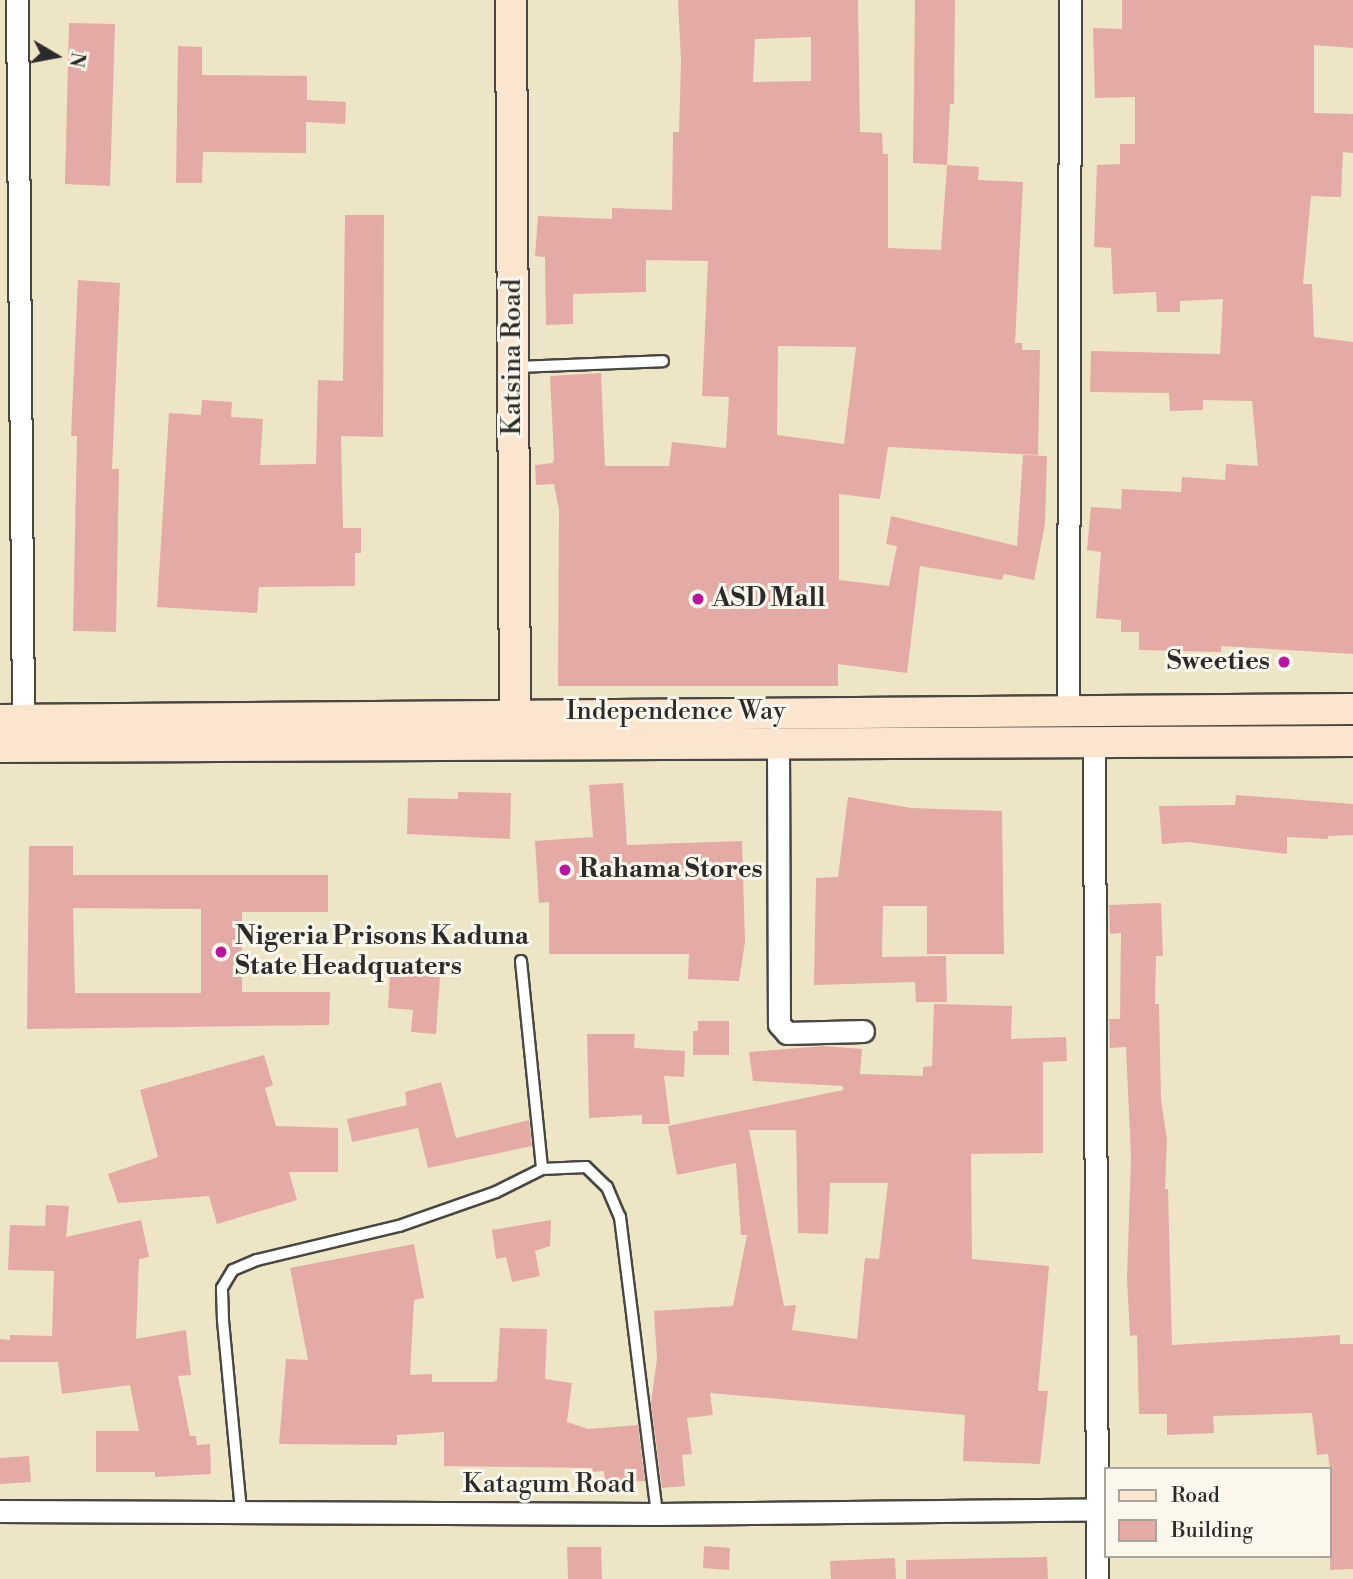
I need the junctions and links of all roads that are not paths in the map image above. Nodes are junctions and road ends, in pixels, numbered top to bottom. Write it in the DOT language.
graph roads {
  1 [pos="16,0"];
  2 [pos="512,0"];
  3 [pos="1070,0"];
  4 [pos="663,361"];
  5 [pos="513,367"];
  6 [pos="1068,709"];
  7 [pos="1353,709"];
  8 [pos="515,713"];
  9 [pos="11,720"];
  10 [pos="1353,741"];
  11 [pos="778,745"];
  12 [pos="1094,745"];
  13 [pos="0,747"];
  14 [pos="521,961"];
  15 [pos="863,1031"];
  16 [pos="542,1169"];
  17 [pos="1098,1509"];
  18 [pos="0,1511"];
  19 [pos="241,1511"];
  20 [pos="657,1514"];
  21 [pos="1097,1579"];
  1 -- 9 [label="street"];
  2 -- 5 [label="main road, Katsina Road"];
  3 -- 6 [label="street"];
  4 -- 5 [label="lane"];
  5 -- 8 [label="main road, Katsina Road"];
  6 -- 7 [label="main road, Independence Way"];
  6 -- 8 [label="main road, Independence Way"];
  8 -- 9 [label="main road, Independence Way"];
  10 -- 12 [label="main road, Independence Way"];
  11 -- 12 [label="main road, Independence Way"];
  11 -- 13 [label="main road, Independence Way"];
  11 -- 15 [label="street"];
  12 -- 17 [label="street"];
  14 -- 16 [label="lane"];
  16 -- 19 [label="lane"];
  16 -- 20 [label="lane"];
  17 -- 20 [label="street, Katagum Road"];
  17 -- 21 [label="street"];
  18 -- 19 [label="street, Katagum Road"];
  19 -- 20 [label="street, Katagum Road"];
}
